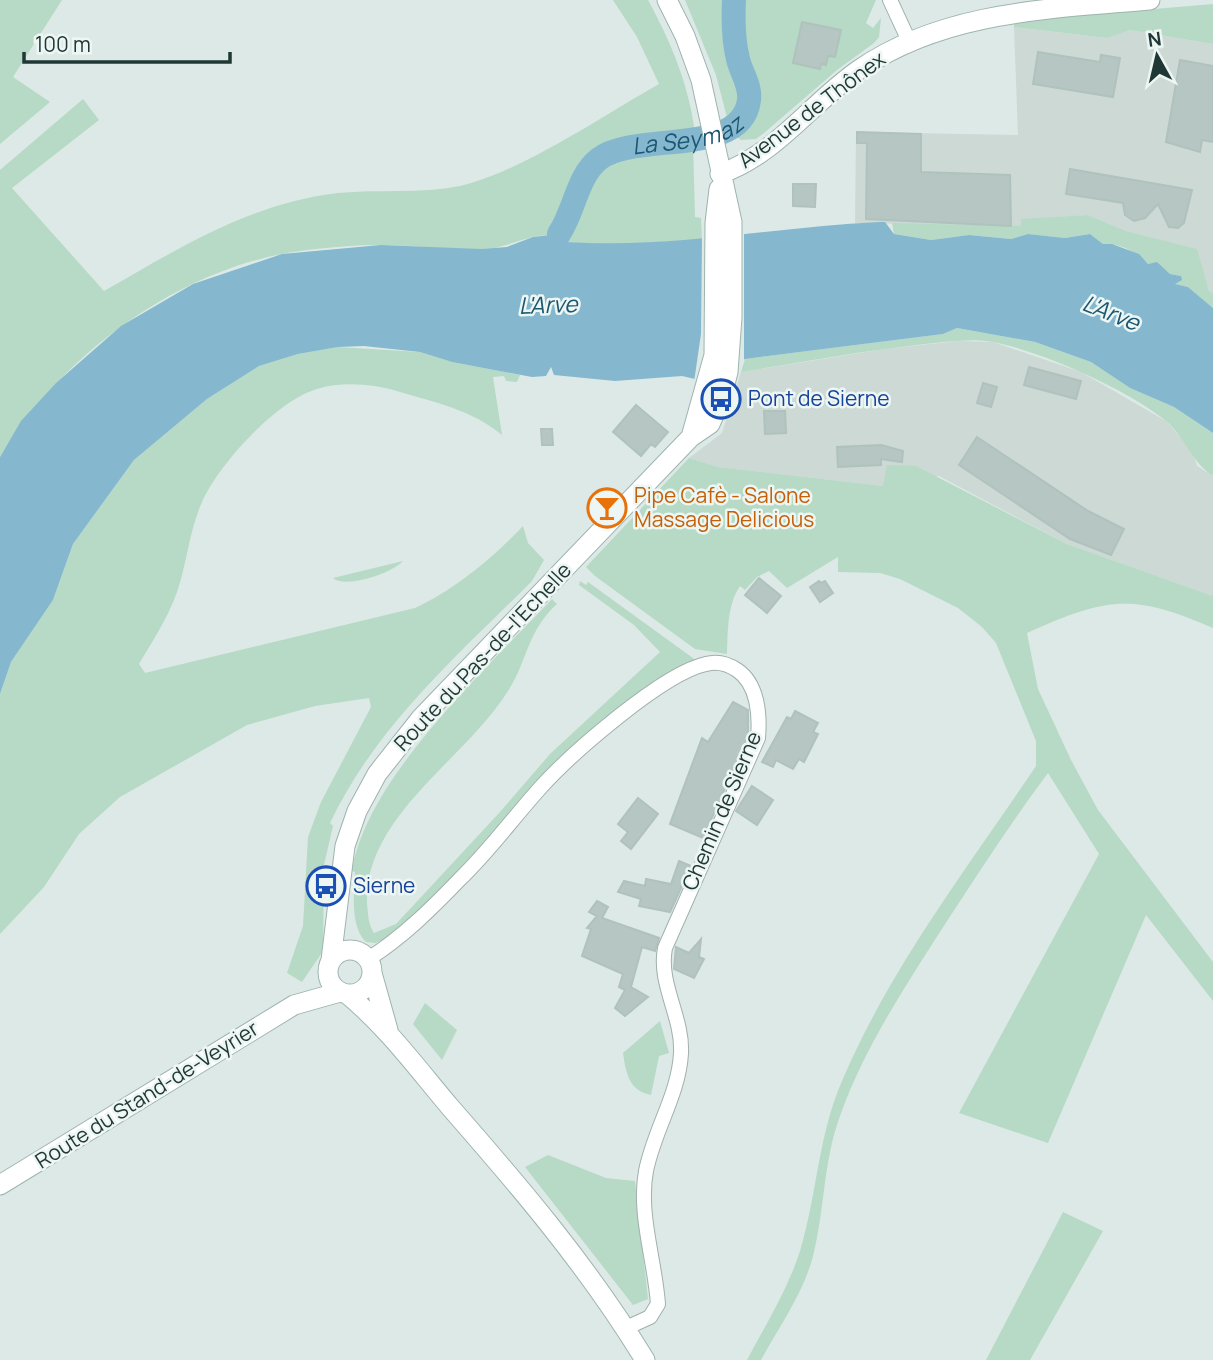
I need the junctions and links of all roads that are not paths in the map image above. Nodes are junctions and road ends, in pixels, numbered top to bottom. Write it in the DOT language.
graph roads {
  1 [pos="667,0"];
  2 [pos="890,0"];
  3 [pos="1150,0"];
  4 [pos="909,41"];
  5 [pos="719,167"];
  6 [pos="724,223"];
  7 [pos="695,433"];
  8 [pos="339,911"];
  9 [pos="330,962"];
  10 [pos="366,962"];
  11 [pos="343,993"];
  12 [pos="293,1005"];
  13 [pos="388,1031"];
  14 [pos="0,1185"];
  15 [pos="626,1328"];
  16 [pos="645,1360"];
  1 -- 5 [label="main road"];
  2 -- 4 [label="street"];
  3 -- 4 [label="main road, Avenue de Thônex"];
  4 -- 5 [label="main road, Avenue de Thônex"];
  5 -- 6 [label="main road"];
  6 -- 7 [label="main road, Route du Pas-de-l'Echelle"];
  6 -- 7 [label="main road, Route du Pas-de-l'Echelle"];
  7 -- 8 [label="main road, Route du Pas-de-l'Echelle"];
  8 -- 9 [label="main road, Route du Pas-de-l'Echelle"];
  8 -- 10 [label="main road, Route du Pas-de-l'Echelle"];
  9 -- 10 [label="main road"];
  9 -- 11 [label="main road"];
  9 -- 12 [label="main road, Route du Stand-de-Veyrier"];
  10 -- 11 [label="main road"];
  10 -- 13 [label="main road, Route du Pas-de-l'Echelle"];
  10 -- 15 [label="street, Chemin de Sierne"];
  11 -- 12 [label="main road, Route du Stand-de-Veyrier"];
  11 -- 13 [label="main road, Route du Pas-de-l'Echelle"];
  12 -- 14 [label="main road, Route du Stand-de-Veyrier"];
  13 -- 15 [label="main road, Route du Pas-de-l'Echelle"];
  15 -- 16 [label="main road, Route du Pas-de-l'Echelle"];
}
